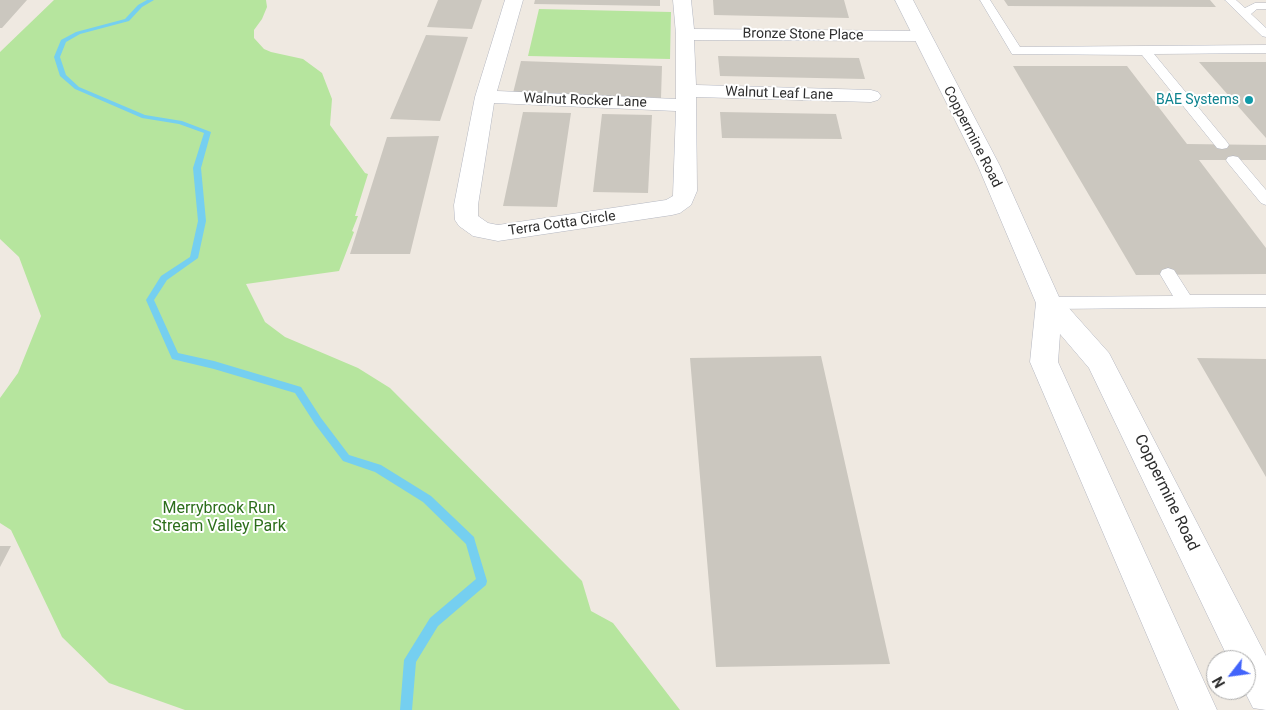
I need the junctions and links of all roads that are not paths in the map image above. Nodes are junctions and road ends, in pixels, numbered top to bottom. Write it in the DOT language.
graph roads {
  1 [pos="514,0"];
  2 [pos="682,0"];
  3 [pos="904,0"];
  4 [pos="985,0"];
  5 [pos="1230,0"];
  6 [pos="1266,6"];
  7 [pos="1244,13"];
  8 [pos="1266,19"];
  9 [pos="685,34"];
  10 [pos="1266,34"];
  11 [pos="921,36"];
  12 [pos="1266,49"];
  13 [pos="1088,51"];
  14 [pos="1145,51"];
  15 [pos="1095,66"];
  16 [pos="871,96"];
  17 [pos="485,97"];
  18 [pos="686,98"];
  19 [pos="1222,145"];
  20 [pos="1233,160"];
  21 [pos="1266,200"];
  22 [pos="1168,274"];
  23 [pos="1266,301"];
  24 [pos="1186,302"];
  25 [pos="1049,303"];
  26 [pos="1266,695"];
  27 [pos="1198,710"];
  1 -- 17 [label="street, Terra Cotta Circle"];
  2 -- 9 [label="street, Terra Cotta Circle"];
  3 -- 11 [label="street, Coppermine Road"];
  4 -- 13 [label="lane"];
  5 -- 7 [label="lane"];
  6 -- 7 [label="lane"];
  7 -- 8 [label="lane"];
  7 -- 10 [label="lane"];
  9 -- 11 [label="street, Bronze Stone Place"];
  9 -- 18 [label="street, Terra Cotta Circle"];
  11 -- 25 [label="street, Coppermine Road"];
  12 -- 14 [label="lane"];
  13 -- 14 [label="lane"];
  13 -- 15 [label="lane"];
  14 -- 19 [label="lane"];
  16 -- 18 [label="street, Walnut Leaf Lane"];
  17 -- 18 [label="street, Walnut Rocker Lane"];
  17 -- 18 [label="street, Terra Cotta Circle"];
  20 -- 21 [label="lane"];
  22 -- 24 [label="lane"];
  23 -- 24 [label="lane"];
  24 -- 25 [label="lane"];
  25 -- 26 [label="street, Coppermine Road"];
  25 -- 27 [label="street, Coppermine Road"];
}
